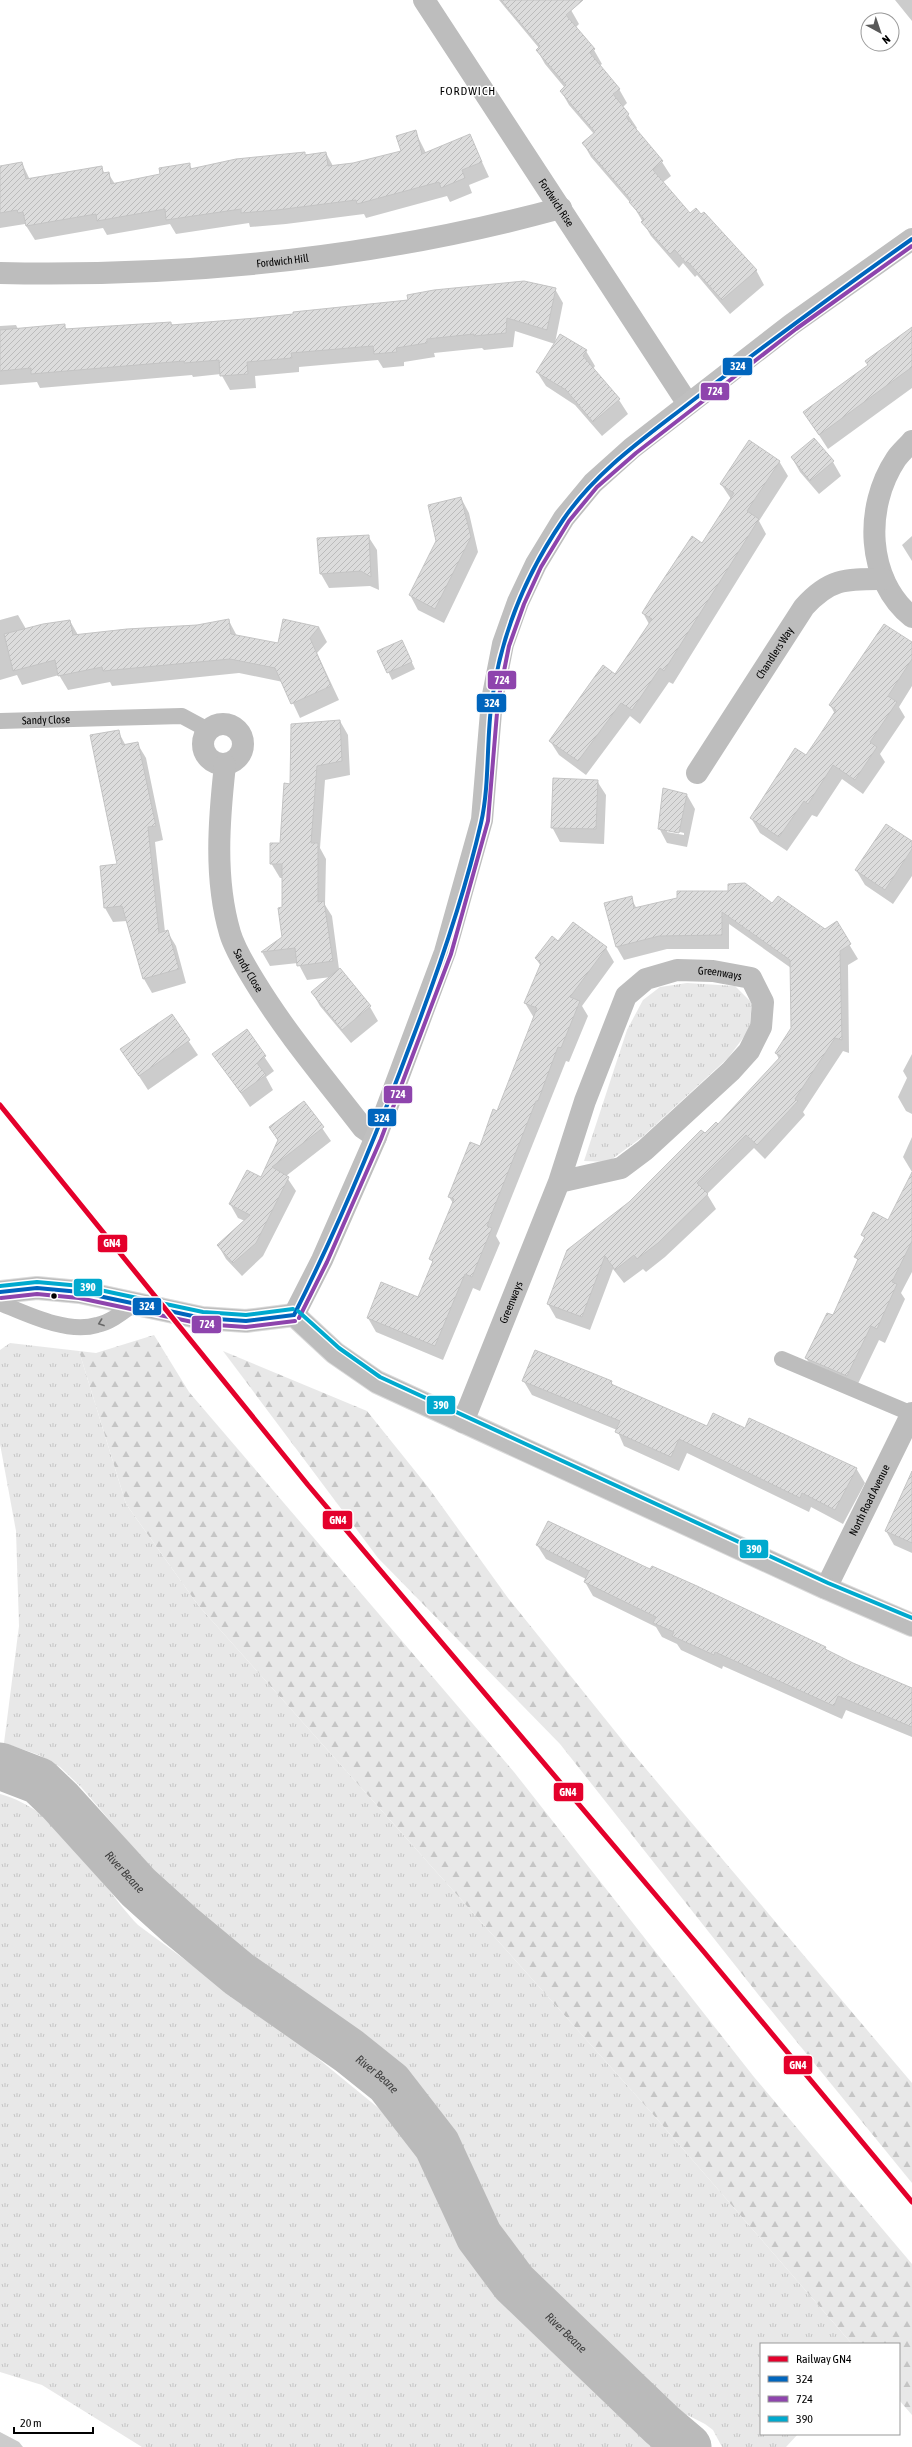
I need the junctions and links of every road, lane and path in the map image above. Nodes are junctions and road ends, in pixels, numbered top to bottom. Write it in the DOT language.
graph roads {
  1 [pos="424,0"];
  2 [pos="561,208"];
  3 [pos="912,239"];
  4 [pos="0,273"];
  5 [pos="688,404"];
  6 [pos="912,441"];
  7 [pos="883,579"];
  8 [pos="912,618"];
  9 [pos="0,721"];
  10 [pos="208,730"];
  11 [pos="225,765"];
  12 [pos="697,773"];
  13 [pos="376,1136"];
  14 [pos="559,1182"];
  15 [pos="0,1292"];
  16 [pos="0,1303"];
  17 [pos="134,1304"];
  18 [pos="294,1315"];
  19 [pos="782,1360"];
  20 [pos="912,1414"];
  21 [pos="463,1422"];
  22 [pos="826,1588"];
  23 [pos="912,1625"];
  1 -- 2 [label="street, Fordwich Rise"];
  2 -- 4 [label="street, Fordwich Hill"];
  2 -- 5 [label="street, Fordwich Rise"];
  3 -- 5 [label="main road"];
  5 -- 13 [label="main road"];
  6 -- 7 [label="street"];
  7 -- 8 [label="street"];
  7 -- 12 [label="street, Chandlers Way"];
  9 -- 10 [label="lane, Sandy Close"];
  10 -- 11 [label="street"];
  10 -- 11 [label="street"];
  11 -- 13 [label="street, Sandy Close"];
  13 -- 18 [label="main road"];
  14 -- 14 [label="street, Greenways"];
  14 -- 21 [label="street, Greenways"];
  15 -- 17 [label="street"];
  17 -- 16 [label="lane, one-way"];
  17 -- 18 [label="street"];
  18 -- 21 [label="street"];
  19 -- 20 [label="lane"];
  20 -- 22 [label="street, North Road Avenue"];
  21 -- 22 [label="street"];
  22 -- 23 [label="street"];
}
